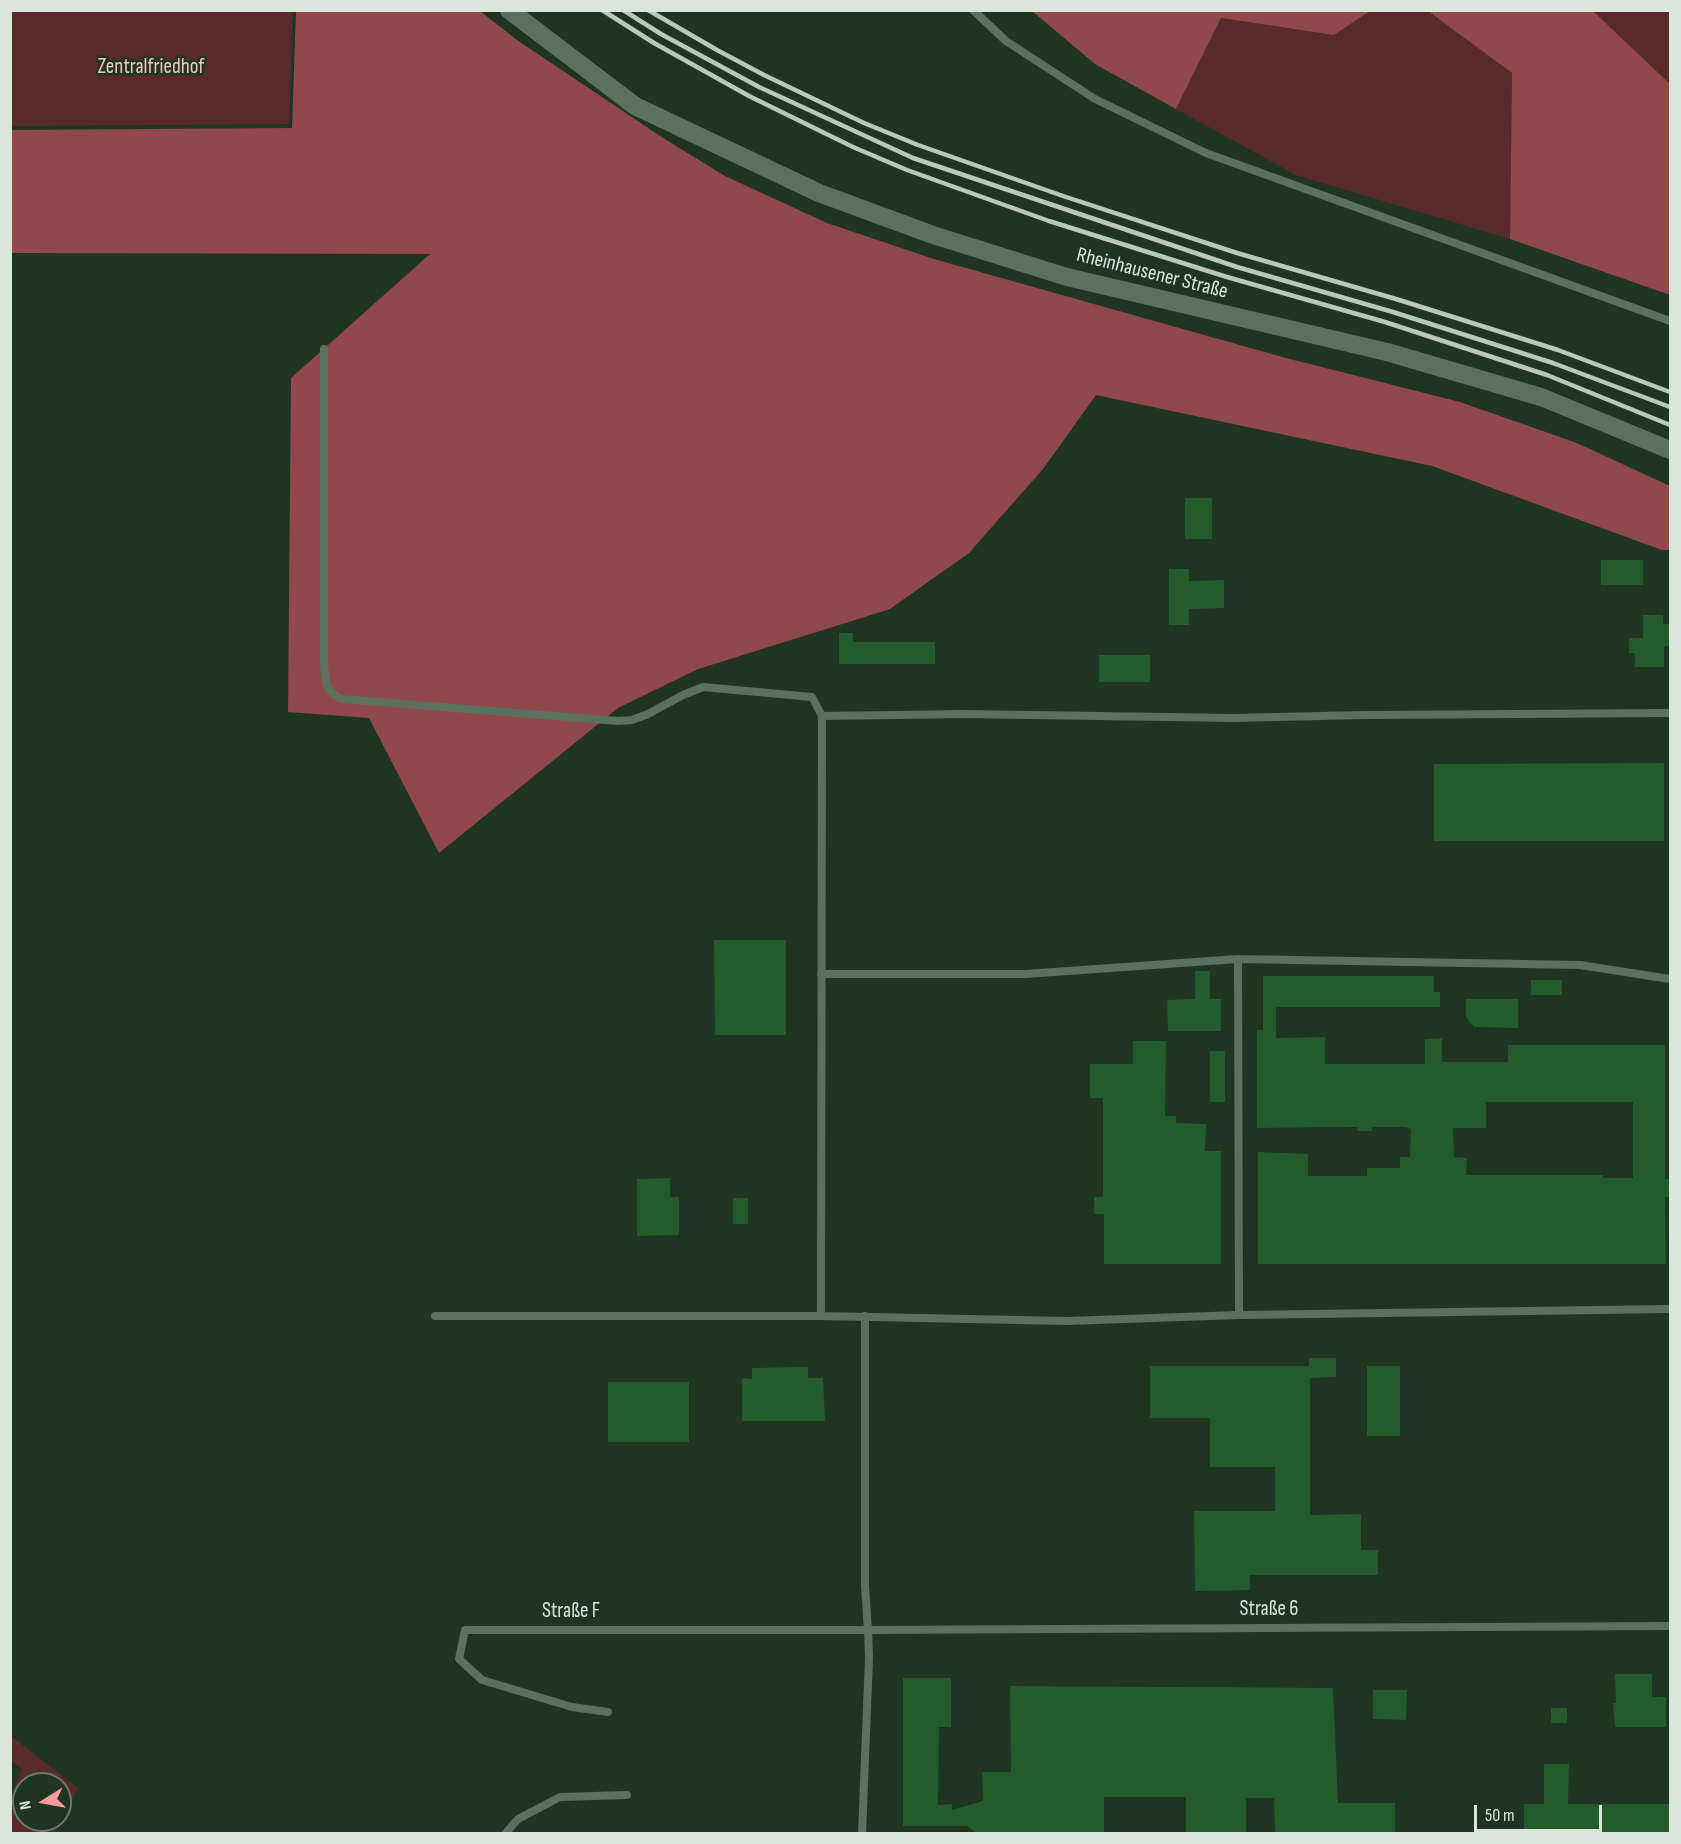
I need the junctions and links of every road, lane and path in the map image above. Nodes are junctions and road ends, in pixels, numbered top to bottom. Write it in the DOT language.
graph roads {
  1 [pos="509,10"];
  2 [pos="973,10"];
  3 [pos="1671,321"];
  4 [pos="324,349"];
  5 [pos="1671,450"];
  6 [pos="1671,713"];
  7 [pos="822,716"];
  8 [pos="1238,960"];
  9 [pos="821,974"];
  10 [pos="1671,979"];
  11 [pos="1671,1309"];
  12 [pos="1239,1315"];
  13 [pos="435,1316"];
  14 [pos="820,1316"];
  15 [pos="865,1316"];
  16 [pos="1671,1626"];
  17 [pos="868,1630"];
  18 [pos="608,1712"];
  19 [pos="627,1795"];
  20 [pos="505,1833"];
  21 [pos="862,1833"];
  1 -- 5 [label="street, Rheinhausener Straße"];
  2 -- 3 [label="lane"];
  4 -- 7 [label="lane"];
  6 -- 7 [label="lane"];
  7 -- 9 [label="lane"];
  8 -- 9 [label="lane"];
  8 -- 10 [label="lane"];
  8 -- 12 [label="lane"];
  9 -- 14 [label="lane"];
  11 -- 12 [label="lane"];
  12 -- 15 [label="lane"];
  13 -- 14 [label="lane"];
  14 -- 15 [label="lane"];
  15 -- 17 [label="lane"];
  16 -- 17 [label="lane, Straße 6"];
  17 -- 18 [label="lane, Straße F"];
  17 -- 21 [label="lane"];
  19 -- 20 [label="lane"];
}
